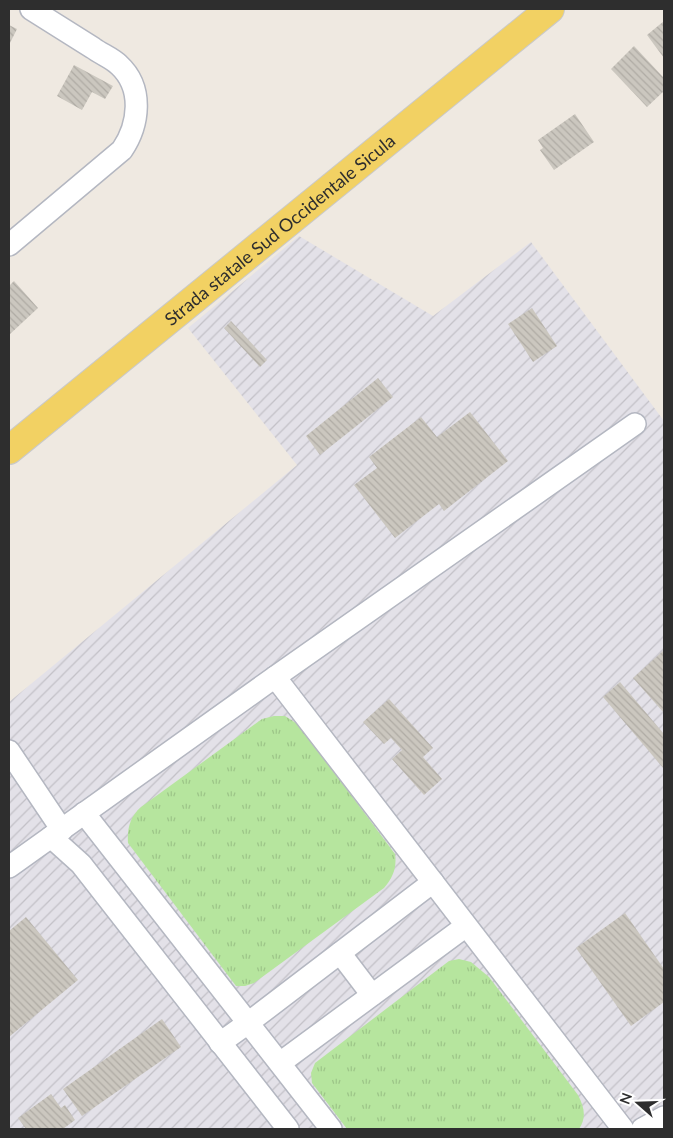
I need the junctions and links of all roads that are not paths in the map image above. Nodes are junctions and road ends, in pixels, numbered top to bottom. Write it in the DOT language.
graph roads {
  1 [pos="31,9"];
  2 [pos="550,9"];
  3 [pos="9,245"];
  4 [pos="635,424"];
  5 [pos="9,450"];
  6 [pos="275,677"];
  7 [pos="9,751"];
  8 [pos="84,813"];
  9 [pos="56,833"];
  10 [pos="9,867"];
  11 [pos="432,882"];
  12 [pos="168,920"];
  13 [pos="466,926"];
  14 [pos="141,941"];
  15 [pos="340,953"];
  16 [pos="372,995"];
  17 [pos="248,1023"];
  18 [pos="220,1043"];
  19 [pos="280,1063"];
  20 [pos="664,1118"];
  21 [pos="323,1126"];
  22 [pos="288,1129"];
  23 [pos="623,1129"];
  24 [pos="642,1129"];
  1 -- 3 [label="street"];
  2 -- 5 [label="main road, Strada statale Sud Occidentale Sicula"];
  4 -- 6 [label="street"];
  6 -- 8 [label="street"];
  6 -- 11 [label="street"];
  7 -- 9 [label="street"];
  8 -- 9 [label="street"];
  8 -- 12 [label="street"];
  9 -- 10 [label="street"];
  9 -- 14 [label="street"];
  11 -- 13 [label="street"];
  11 -- 15 [label="street"];
  12 -- 14 [label="street"];
  12 -- 17 [label="street"];
  13 -- 16 [label="street"];
  13 -- 23 [label="street"];
  14 -- 18 [label="street"];
  15 -- 16 [label="street"];
  15 -- 17 [label="street"];
  16 -- 19 [label="street"];
  17 -- 18 [label="street"];
  17 -- 19 [label="street"];
  18 -- 22 [label="street"];
  19 -- 21 [label="street"];
  20 -- 24 [label="street"];
}
